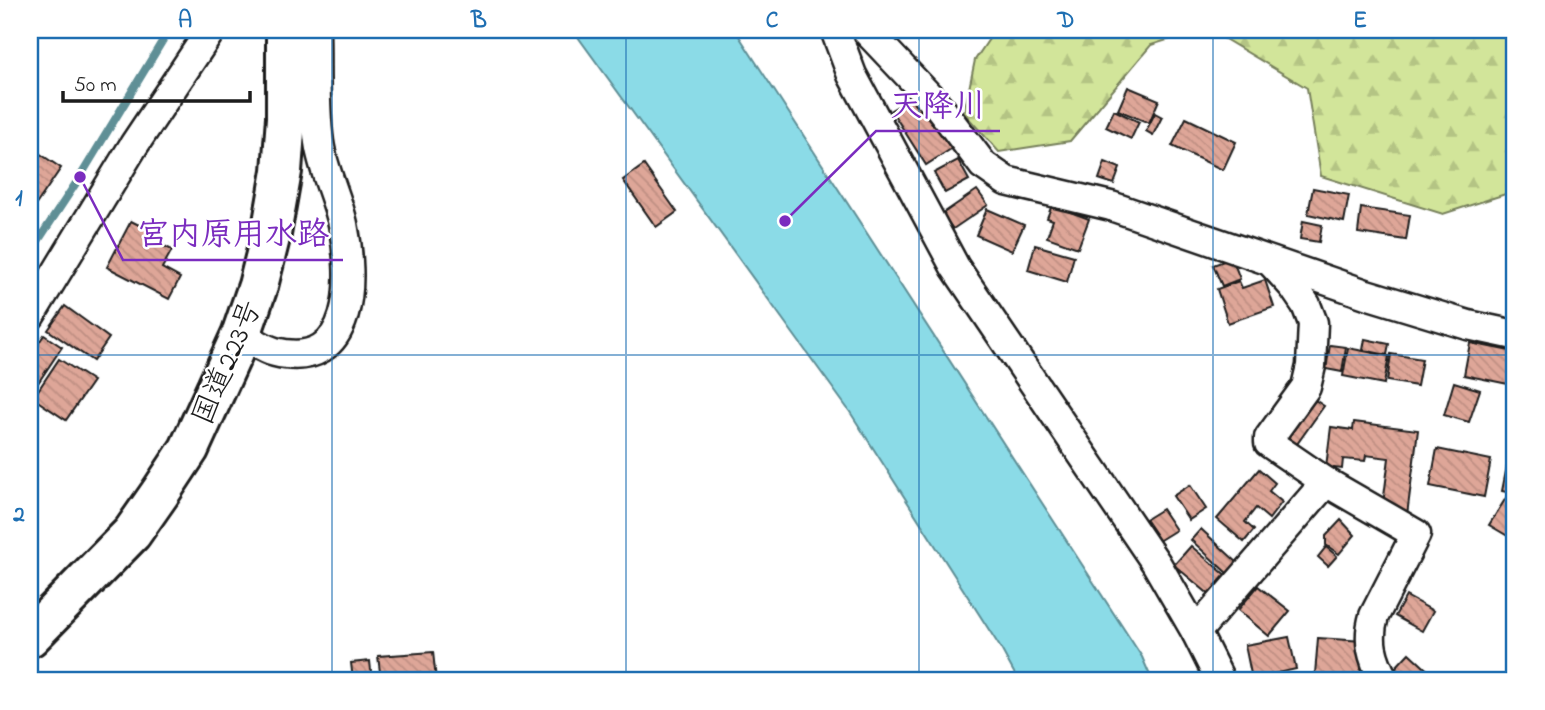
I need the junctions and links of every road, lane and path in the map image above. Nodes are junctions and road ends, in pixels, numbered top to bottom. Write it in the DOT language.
graph roads {
  1 [pos="211,30"];
  2 [pos="286,30"];
  3 [pos="315,30"];
  4 [pos="835,30"];
  5 [pos="866,30"];
  6 [pos="1268,259"];
  7 [pos="30,316"];
  8 [pos="1515,334"];
  9 [pos="241,335"];
  10 [pos="1326,482"];
  11 [pos="1196,632"];
  12 [pos="30,637"];
  13 [pos="1220,680"];
  14 [pos="1384,680"];
  1 -- 7 [label="street"];
  2 -- 9 [label="highway, 国道223号"];
  3 -- 9 [label="street"];
  4 -- 11 [label="street"];
  5 -- 6 [label="street"];
  6 -- 8 [label="street"];
  6 -- 10 [label="street"];
  9 -- 12 [label="highway, 国道223号"];
  10 -- 11 [label="street"];
  10 -- 14 [label="street"];
  11 -- 13 [label="street"];
}
